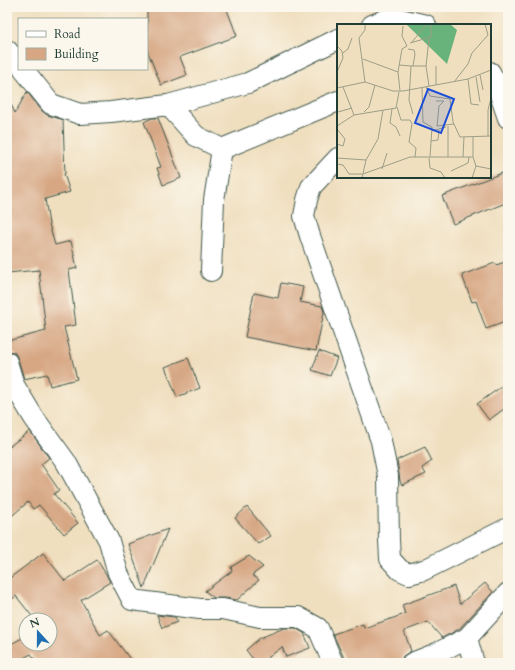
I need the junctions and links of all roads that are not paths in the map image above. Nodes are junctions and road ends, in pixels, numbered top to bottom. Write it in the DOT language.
graph roads {
  1 [pos="374,24"];
  2 [pos="422,24"];
  3 [pos="337,39"];
  4 [pos="7,50"];
  5 [pos="18,63"];
  6 [pos="24,70"];
  7 [pos="491,74"];
  8 [pos="337,101"];
  9 [pos="168,105"];
  10 [pos="508,118"];
  11 [pos="222,148"];
  12 [pos="337,159"];
  13 [pos="211,271"];
  14 [pos="7,362"];
  15 [pos="508,528"];
  16 [pos="508,593"];
  17 [pos="467,638"];
  18 [pos="333,663"];
  19 [pos="412,663"];
  20 [pos="474,663"];
  1 -- 2 [label="street"];
  3 -- 9 [label="street"];
  4 -- 5 [label="street"];
  6 -- 9 [label="street"];
  7 -- 10 [label="street"];
  8 -- 11 [label="street"];
  9 -- 11 [label="street"];
  11 -- 13 [label="street"];
  12 -- 15 [label="street"];
  14 -- 18 [label="street"];
  16 -- 17 [label="street"];
  17 -- 19 [label="street"];
  17 -- 20 [label="street"];
}
